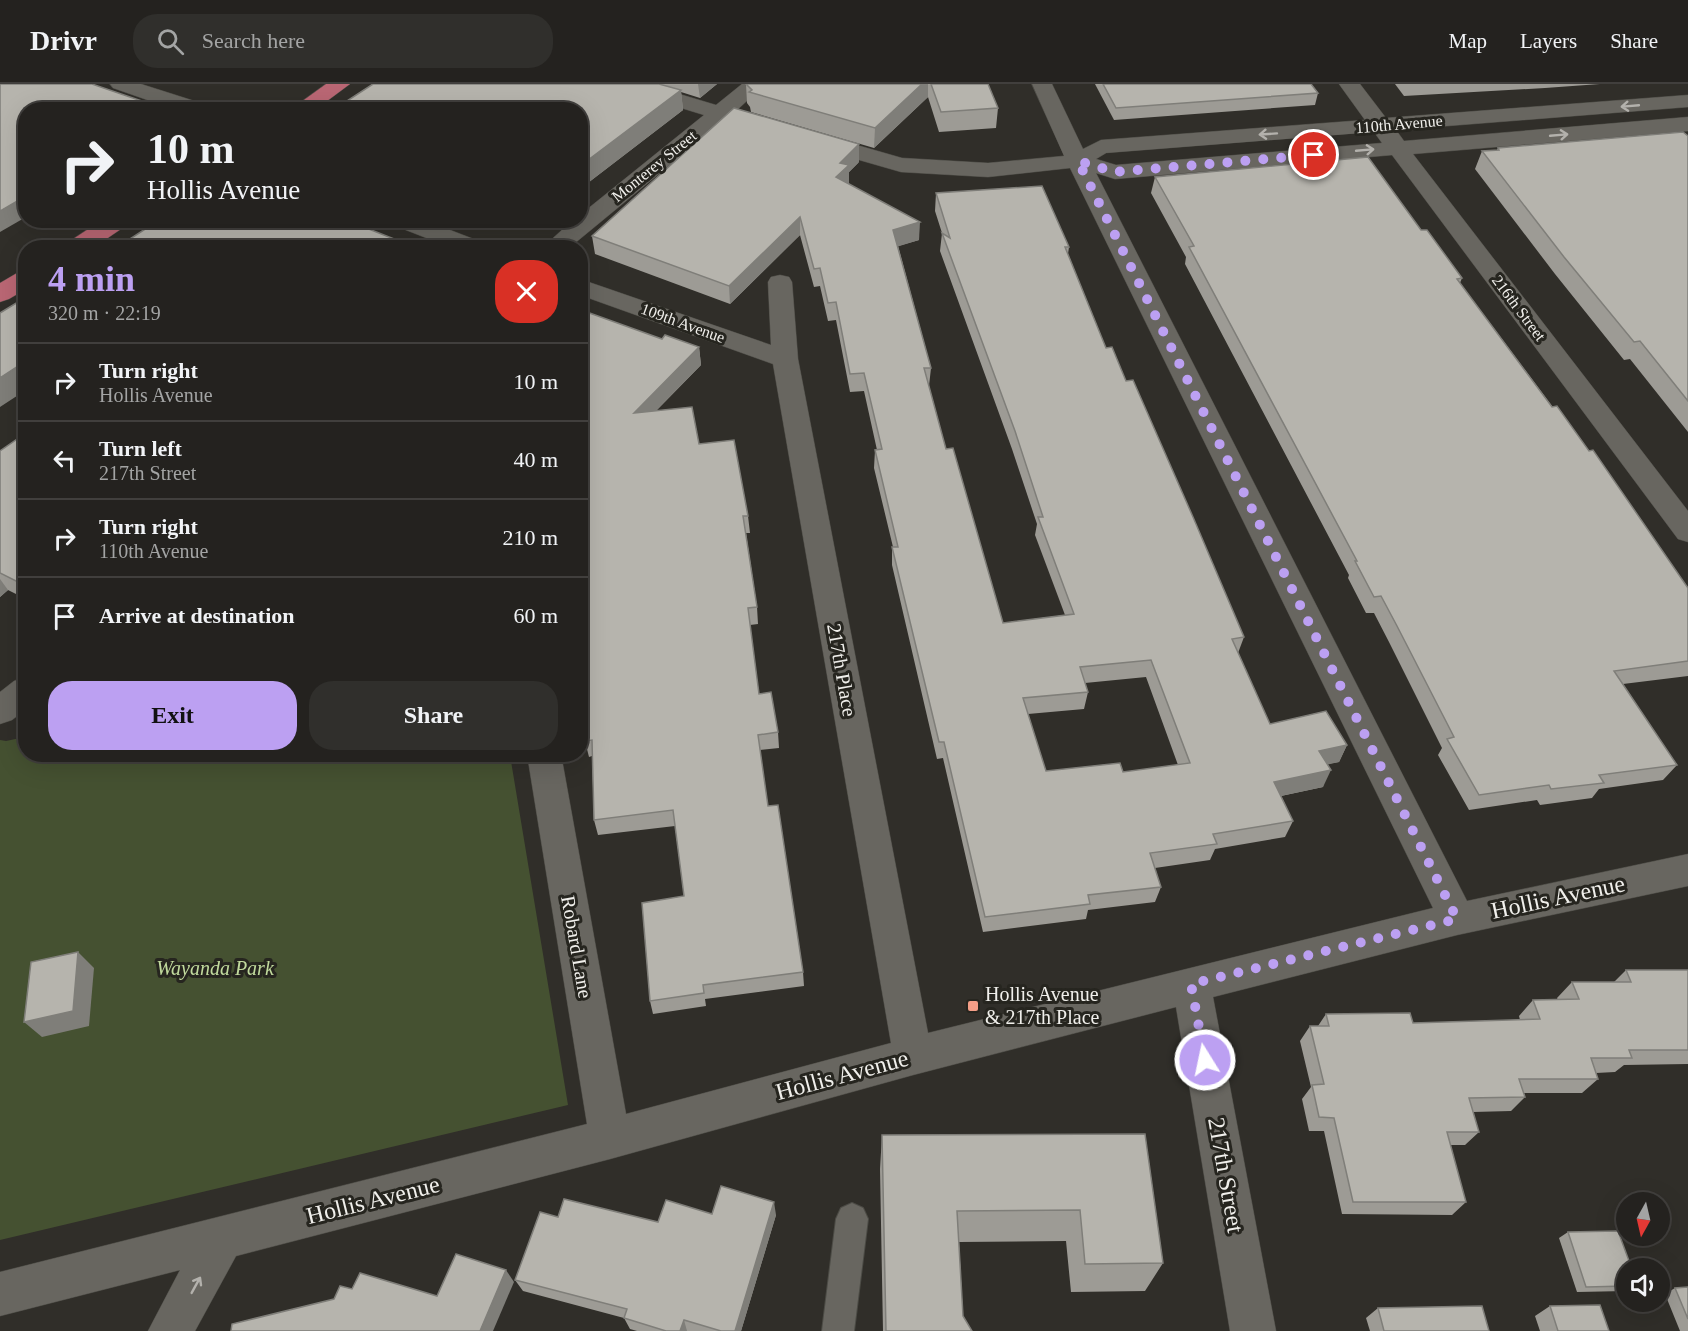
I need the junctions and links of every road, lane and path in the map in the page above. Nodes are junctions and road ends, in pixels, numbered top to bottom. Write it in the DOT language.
graph roads {
  1 [pos="120,84"];
  2 [pos="340,84"];
  3 [pos="623,84"];
  4 [pos="755,84"];
  5 [pos="1042,84"];
  6 [pos="1348,84"];
  7 [pos="1664,84"];
  8 [pos="175,102"];
  9 [pos="312,102"];
  10 [pos="1686,103"];
  11 [pos="719,113"];
  12 [pos="1688,124"];
  13 [pos="1380,126"];
  14 [pos="1398,148"];
  15 [pos="1078,161"];
  16 [pos="588,220"];
  17 [pos="107,228"];
  18 [pos="422,228"];
  19 [pos="578,228"];
  20 [pos="88,240"];
  21 [pos="454,240"];
  22 [pos="564,240"];
  23 [pos="780,282"];
  24 [pos="18,283"];
  25 [pos="588,289"];
  26 [pos="0,294"];
  27 [pos="784,359"];
  28 [pos="1688,532"];
  29 [pos="18,696"];
  30 [pos="0,711"];
  31 [pos="545,762"];
  32 [pos="1688,870"];
  33 [pos="1457,919"];
  34 [pos="1191,984"];
  35 [pos="913,1056"];
  36 [pos="610,1139"];
  37 [pos="852,1219"];
  38 [pos="221,1239"];
  39 [pos="0,1294"];
  40 [pos="171,1331"];
  41 [pos="838,1331"];
  42 [pos="1253,1331"];
  1 -- 8 [label="street"];
  2 -- 9 [label="main road"];
  3 -- 11 [label="street, 110th Avenue"];
  4 -- 11 [label="street, Monterey Street"];
  5 -- 15 [label="street"];
  6 -- 13 [label="street, 216th Street"];
  7 -- 10 [label="street"];
  10 -- 13 [label="street, 110th Avenue, one-way"];
  11 -- 15 [label="street, 110th Avenue"];
  11 -- 16 [label="street, Monterey Street"];
  14 -- 12 [label="street, 110th Avenue, one-way"];
  13 -- 14 [label="street, 216th Street"];
  13 -- 15 [label="street, 110th Avenue, one-way"];
  15 -- 14 [label="street, 110th Avenue, one-way"];
  14 -- 28 [label="street, 216th Street"];
  15 -- 33 [label="street"];
  17 -- 20 [label="main road"];
  18 -- 21 [label="street"];
  19 -- 22 [label="street, Monterey Street"];
  23 -- 27 [label="street, 217th Place"];
  24 -- 26 [label="main road"];
  25 -- 27 [label="street, 109th Avenue"];
  27 -- 35 [label="street, 217th Place"];
  29 -- 30 [label="street"];
  31 -- 36 [label="street, Robard Lane"];
  32 -- 33 [label="street, Hollis Avenue"];
  33 -- 34 [label="street, Hollis Avenue"];
  34 -- 35 [label="street, Hollis Avenue"];
  34 -- 42 [label="street, 217th Street"];
  35 -- 36 [label="street, Hollis Avenue"];
  36 -- 38 [label="street, Hollis Avenue"];
  37 -- 41 [label="lane"];
  38 -- 39 [label="street, Hollis Avenue"];
  40 -- 38 [label="street, one-way"];
}
